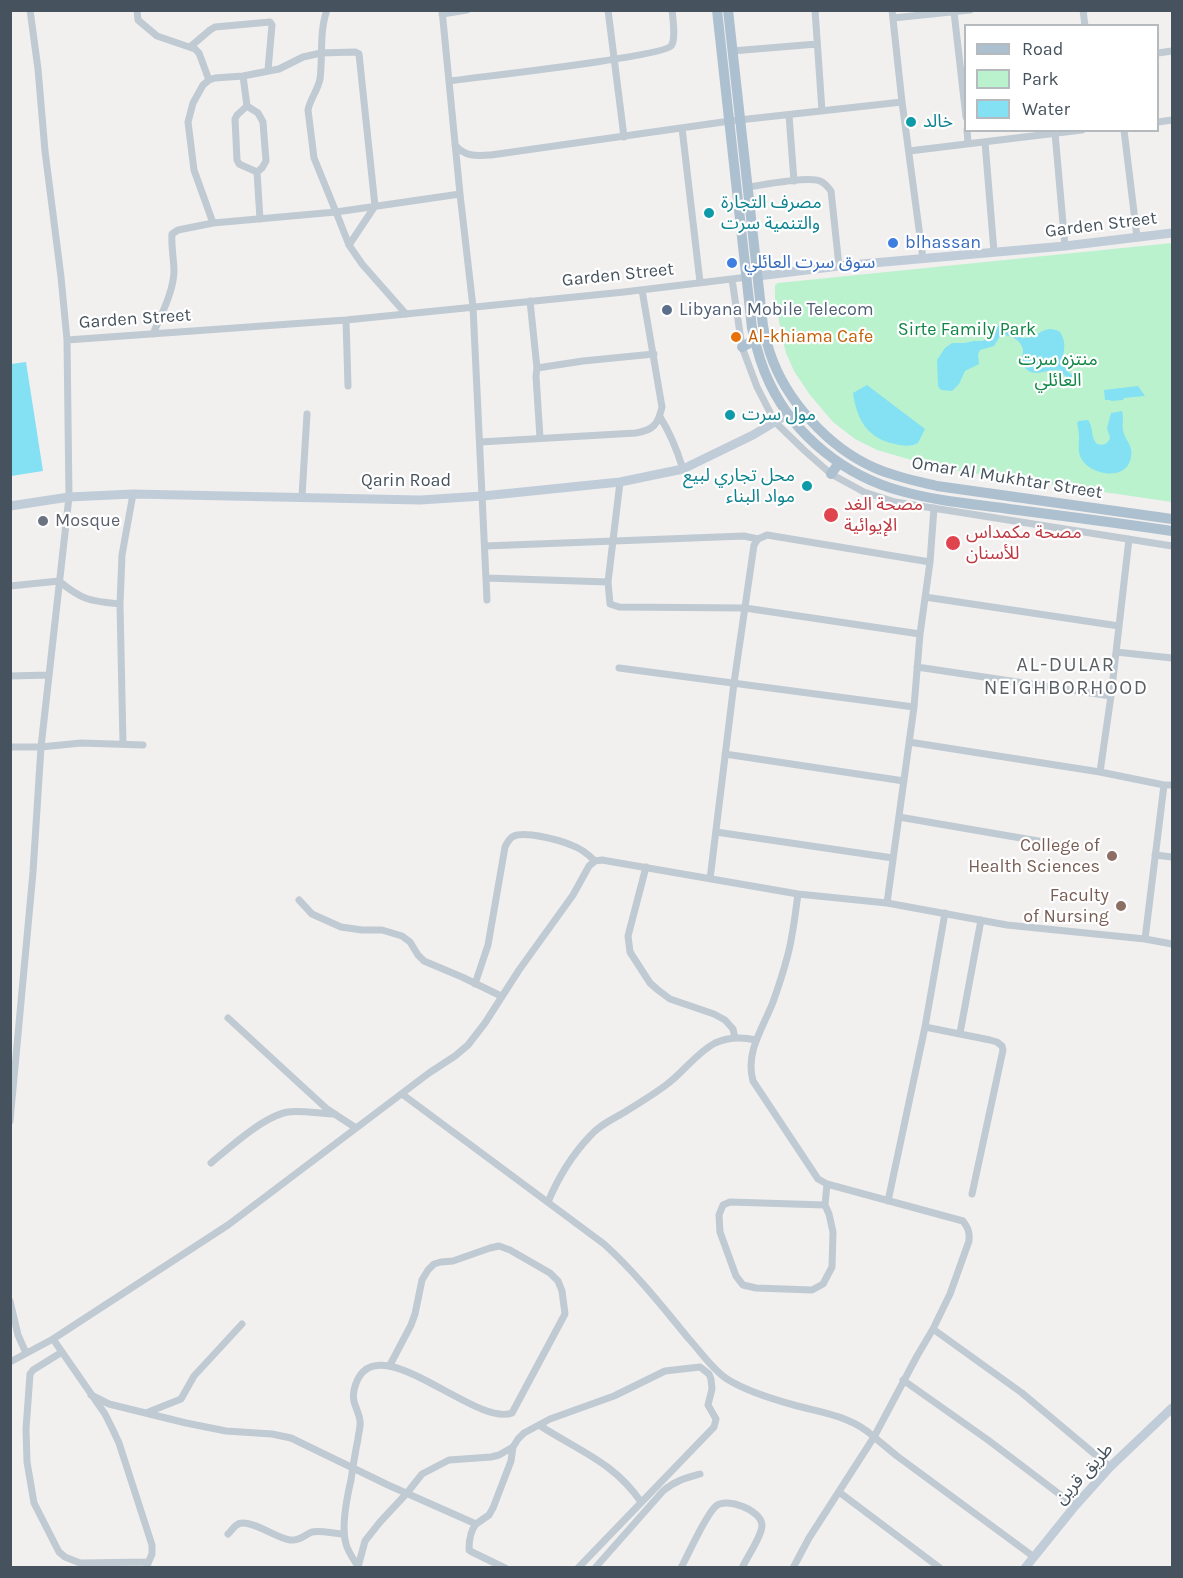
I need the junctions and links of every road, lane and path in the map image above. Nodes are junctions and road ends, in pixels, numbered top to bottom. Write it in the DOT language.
graph roads {
  1 [pos="30,10"];
  2 [pos="137,10"];
  3 [pos="327,10"];
  4 [pos="467,10"];
  5 [pos="609,10"];
  6 [pos="672,10"];
  7 [pos="717,10"];
  8 [pos="728,10"];
  9 [pos="815,10"];
  10 [pos="970,10"];
  11 [pos="442,12"];
  12 [pos="954,12"];
  13 [pos="893,14"];
  14 [pos="817,44"];
  15 [pos="190,47"];
  16 [pos="732,51"];
  17 [pos="321,53"];
  18 [pos="615,59"];
  19 [pos="268,70"];
  20 [pos="963,72"];
  21 [pos="243,76"];
  22 [pos="209,80"];
  23 [pos="450,81"];
  24 [pos="964,87"];
  25 [pos="902,102"];
  26 [pos="248,106"];
  27 [pos="822,111"];
  28 [pos="789,115"];
  29 [pos="735,121"];
  30 [pos="682,128"];
  31 [pos="967,132"];
  32 [pos="1068,132"];
  33 [pos="1124,132"];
  34 [pos="1055,134"];
  35 [pos="624,137"];
  36 [pos="454,140"];
  37 [pos="985,142"];
  38 [pos="968,143"];
  39 [pos="909,151"];
  40 [pos="258,172"];
  41 [pos="743,180"];
  42 [pos="794,181"];
  43 [pos="460,194"];
  44 [pos="375,206"];
  45 [pos="336,212"];
  46 [pos="260,219"];
  47 [pos="213,223"];
  48 [pos="1173,233"];
  49 [pos="1137,237"];
  50 [pos="349,245"];
  51 [pos="1065,246"];
  52 [pos="994,252"];
  53 [pos="923,259"];
  54 [pos="839,266"];
  55 [pos="758,276"];
  56 [pos="746,277"];
  57 [pos="732,279"];
  58 [pos="700,282"];
  59 [pos="642,290"];
  60 [pos="530,302"];
  61 [pos="474,307"];
  62 [pos="406,314"];
  63 [pos="346,320"];
  64 [pos="153,334"];
  65 [pos="67,340"];
  66 [pos="755,340"];
  67 [pos="742,347"];
  68 [pos="654,354"];
  69 [pos="537,368"];
  70 [pos="348,386"];
  71 [pos="307,414"];
  72 [pos="788,414"];
  73 [pos="660,417"];
  74 [pos="775,422"];
  75 [pos="540,438"];
  76 [pos="480,442"];
  77 [pos="839,463"];
  78 [pos="683,469"];
  79 [pos="831,474"];
  80 [pos="620,482"];
  81 [pos="133,494"];
  82 [pos="302,496"];
  83 [pos="483,496"];
  84 [pos="69,497"];
  85 [pos="10,506"];
  86 [pos="934,508"];
  87 [pos="1173,519"];
  88 [pos="1173,531"];
  89 [pos="758,539"];
  90 [pos="1129,539"];
  91 [pos="613,541"];
  92 [pos="485,546"];
  93 [pos="1173,546"];
  94 [pos="930,562"];
  95 [pos="486,578"];
  96 [pos="59,581"];
  97 [pos="608,582"];
  98 [pos="10,586"];
  99 [pos="925,597"];
  100 [pos="487,600"];
  101 [pos="120,604"];
  102 [pos="745,608"];
  103 [pos="1119,626"];
  104 [pos="920,634"];
  105 [pos="1116,652"];
  106 [pos="1173,658"];
  107 [pos="917,667"];
  108 [pos="619,668"];
  109 [pos="49,675"];
  110 [pos="10,676"];
  111 [pos="734,682"];
  112 [pos="1111,696"];
  113 [pos="914,707"];
  114 [pos="909,742"];
  115 [pos="123,744"];
  116 [pos="143,745"];
  117 [pos="10,747"];
  118 [pos="41,747"];
  119 [pos="725,754"];
  120 [pos="1100,772"];
  121 [pos="904,781"];
  122 [pos="1173,784"];
  123 [pos="1164,785"];
  124 [pos="898,817"];
  125 [pos="716,832"];
  126 [pos="1073,847"];
  127 [pos="1155,855"];
  128 [pos="1173,857"];
  129 [pos="893,858"];
  130 [pos="595,861"];
  131 [pos="646,867"];
  132 [pos="710,879"];
  133 [pos="798,894"];
  134 [pos="299,900"];
  135 [pos="887,903"];
  136 [pos="945,913"];
  137 [pos="981,920"];
  138 [pos="1145,939"];
  139 [pos="1173,944"];
  140 [pos="475,984"];
  141 [pos="501,996"];
  142 [pos="228,1018"];
  143 [pos="925,1027"];
  144 [pos="960,1033"];
  145 [pos="735,1038"];
  146 [pos="756,1040"];
  147 [pos="402,1094"];
  148 [pos="335,1114"];
  149 [pos="11,1116"];
  150 [pos="10,1121"];
  151 [pos="356,1128"];
  152 [pos="211,1163"];
  153 [pos="827,1184"];
  154 [pos="972,1194"];
  155 [pos="888,1201"];
  156 [pos="548,1202"];
  157 [pos="825,1204"];
  158 [pos="10,1301"];
  159 [pos="242,1324"];
  160 [pos="933,1329"];
  161 [pos="54,1339"];
  162 [pos="62,1352"];
  163 [pos="26,1353"];
  164 [pos="10,1362"];
  165 [pos="390,1365"];
  166 [pos="903,1380"];
  167 [pos="91,1395"];
  168 [pos="1173,1408"];
  169 [pos="146,1413"];
  170 [pos="539,1425"];
  171 [pos="874,1437"];
  172 [pos="513,1447"];
  173 [pos="1110,1467"];
  174 [pos="353,1468"];
  175 [pos="700,1474"];
  176 [pos="839,1491"];
  177 [pos="407,1493"];
  178 [pos="641,1502"];
  179 [pos="1075,1506"];
  180 [pos="476,1524"];
  181 [pos="228,1534"];
  182 [pos="344,1534"];
  183 [pos="1034,1557"];
  184 [pos="83,1565"];
  185 [pos="146,1565"];
  186 [pos="359,1567"];
  187 [pos="505,1568"];
  188 [pos="578,1568"];
  189 [pos="595,1568"];
  190 [pos="681,1568"];
  191 [pos="742,1568"];
  192 [pos="793,1568"];
  193 [pos="940,1568"];
  194 [pos="1025,1568"];
  1 -- 65 [label="street"];
  2 -- 15 [label="street"];
  3 -- 17 [label="street"];
  4 -- 11 [label="street"];
  5 -- 18 [label="street"];
  6 -- 18 [label="street"];
  7 -- 29 [label="main road"];
  8 -- 16 [label="main road"];
  9 -- 14 [label="street"];
  10 -- 12 [label="street"];
  11 -- 23 [label="street"];
  12 -- 13 [label="street"];
  12 -- 20 [label="street"];
  13 -- 25 [label="street"];
  14 -- 16 [label="street"];
  14 -- 27 [label="street"];
  15 -- 19 [label="street"];
  15 -- 22 [label="street"];
  16 -- 29 [label="main road"];
  17 -- 19 [label="street"];
  17 -- 44 [label="street"];
  17 -- 45 [label="street"];
  18 -- 23 [label="street"];
  18 -- 35 [label="street"];
  19 -- 21 [label="street"];
  20 -- 24 [label="street"];
  21 -- 22 [label="street"];
  21 -- 26 [label="street"];
  22 -- 47 [label="street"];
  23 -- 36 [label="street"];
  25 -- 27 [label="street"];
  25 -- 39 [label="street"];
  26 -- 40 [label="street"];
  26 -- 40 [label="street"];
  27 -- 28 [label="street"];
  28 -- 29 [label="street"];
  28 -- 42 [label="street"];
  29 -- 30 [label="street"];
  29 -- 41 [label="main road"];
  30 -- 35 [label="street"];
  30 -- 58 [label="street"];
  31 -- 38 [label="street"];
  32 -- 34 [label="street"];
  33 -- 49 [label="street"];
  34 -- 37 [label="street"];
  34 -- 51 [label="street"];
  35 -- 36 [label="street"];
  36 -- 43 [label="street"];
  37 -- 38 [label="street"];
  37 -- 52 [label="street"];
  38 -- 39 [label="street"];
  39 -- 53 [label="street"];
  40 -- 46 [label="street"];
  41 -- 42 [label="street"];
  41 -- 55 [label="main road, Omar Al Mukhtar Street"];
  41 -- 56 [label="main road"];
  42 -- 54 [label="street"];
  43 -- 44 [label="street"];
  43 -- 61 [label="street"];
  44 -- 45 [label="street"];
  44 -- 50 [label="street"];
  45 -- 46 [label="street"];
  45 -- 50 [label="street"];
  46 -- 47 [label="street"];
  47 -- 64 [label="street"];
  48 -- 49 [label="main road, Garden Street"];
  49 -- 51 [label="main road, Garden Street"];
  50 -- 62 [label="street"];
  51 -- 52 [label="main road, Garden Street"];
  52 -- 53 [label="main road, Garden Street"];
  53 -- 54 [label="main road, Garden Street"];
  54 -- 55 [label="main road, Garden Street"];
  55 -- 56 [label="street, Garden Street"];
  55 -- 87 [label="main road, Omar Al Mukhtar Street"];
  56 -- 57 [label="street, Garden Street"];
  56 -- 66 [label="main road"];
  57 -- 58 [label="street, Garden Street"];
  57 -- 67 [label="street"];
  58 -- 59 [label="street, Garden Street"];
  59 -- 60 [label="street, Garden Street"];
  59 -- 68 [label="street"];
  60 -- 61 [label="street, Garden Street"];
  60 -- 69 [label="street"];
  61 -- 62 [label="street, Garden Street"];
  61 -- 76 [label="street"];
  62 -- 63 [label="street, Garden Street"];
  63 -- 64 [label="street, Garden Street"];
  63 -- 70 [label="street"];
  64 -- 65 [label="street, Garden Street"];
  65 -- 84 [label="street"];
  66 -- 67 [label="main road"];
  66 -- 72 [label="main road"];
  67 -- 74 [label="street"];
  68 -- 69 [label="street"];
  68 -- 73 [label="street"];
  69 -- 75 [label="street"];
  71 -- 82 [label="street"];
  72 -- 74 [label="main road, Qarin Road"];
  72 -- 77 [label="main road"];
  73 -- 75 [label="street"];
  73 -- 78 [label="street"];
  74 -- 78 [label="main road, Qarin Road"];
  74 -- 79 [label="street"];
  75 -- 76 [label="street"];
  76 -- 83 [label="street"];
  77 -- 79 [label="main road"];
  77 -- 88 [label="main road"];
  78 -- 80 [label="main road, Qarin Road"];
  79 -- 86 [label="street"];
  80 -- 83 [label="main road, Qarin Road"];
  80 -- 91 [label="street"];
  81 -- 82 [label="main road, Qarin Road"];
  81 -- 84 [label="main road, Qarin Road"];
  81 -- 101 [label="street"];
  82 -- 83 [label="main road, Qarin Road"];
  83 -- 92 [label="street"];
  84 -- 85 [label="main road, Qarin Road"];
  84 -- 96 [label="street"];
  86 -- 90 [label="street"];
  86 -- 94 [label="street"];
  89 -- 91 [label="street"];
  89 -- 94 [label="street"];
  89 -- 102 [label="street"];
  90 -- 93 [label="street"];
  90 -- 103 [label="street"];
  91 -- 92 [label="street"];
  91 -- 97 [label="street"];
  92 -- 95 [label="street"];
  94 -- 99 [label="street"];
  95 -- 97 [label="street"];
  95 -- 100 [label="street"];
  96 -- 98 [label="street"];
  96 -- 101 [label="street"];
  96 -- 109 [label="street"];
  97 -- 102 [label="street"];
  99 -- 103 [label="street"];
  99 -- 104 [label="street"];
  101 -- 115 [label="street"];
  102 -- 104 [label="street"];
  102 -- 111 [label="street"];
  103 -- 105 [label="street"];
  104 -- 107 [label="street"];
  105 -- 106 [label="street"];
  105 -- 112 [label="street"];
  107 -- 112 [label="street"];
  107 -- 113 [label="street"];
  108 -- 111 [label="street"];
  109 -- 110 [label="street"];
  109 -- 118 [label="street"];
  111 -- 113 [label="street"];
  111 -- 119 [label="street"];
  112 -- 120 [label="street"];
  113 -- 114 [label="street"];
  114 -- 120 [label="street"];
  114 -- 121 [label="street"];
  115 -- 116 [label="street"];
  115 -- 118 [label="street"];
  117 -- 118 [label="street"];
  118 -- 149 [label="street"];
  119 -- 121 [label="street"];
  119 -- 125 [label="street"];
  120 -- 123 [label="street"];
  121 -- 124 [label="street"];
  122 -- 123 [label="street"];
  123 -- 127 [label="street"];
  124 -- 126 [label="street"];
  124 -- 129 [label="street"];
  125 -- 129 [label="street"];
  125 -- 132 [label="street"];
  127 -- 128 [label="street"];
  127 -- 138 [label="street"];
  129 -- 135 [label="street"];
  130 -- 131 [label="street"];
  130 -- 140 [label="street"];
  130 -- 141 [label="street"];
  131 -- 132 [label="street"];
  131 -- 145 [label="street"];
  132 -- 133 [label="street"];
  133 -- 135 [label="street"];
  133 -- 146 [label="street"];
  134 -- 140 [label="street"];
  135 -- 136 [label="street"];
  136 -- 137 [label="street"];
  136 -- 143 [label="street"];
  137 -- 138 [label="street"];
  137 -- 144 [label="street"];
  138 -- 139 [label="street"];
  140 -- 141 [label="street"];
  141 -- 147 [label="street"];
  142 -- 148 [label="street"];
  143 -- 144 [label="street"];
  143 -- 155 [label="street"];
  144 -- 154 [label="street"];
  145 -- 146 [label="street"];
  145 -- 156 [label="street"];
  146 -- 153 [label="street"];
  147 -- 151 [label="street"];
  147 -- 156 [label="street"];
  148 -- 151 [label="street"];
  148 -- 152 [label="street"];
  149 -- 150 [label="street"];
  151 -- 161 [label="street"];
  153 -- 155 [label="street"];
  153 -- 157 [label="street"];
  155 -- 160 [label="street"];
  156 -- 171 [label="street"];
  157 -- 157 [label="street"];
  158 -- 163 [label="street"];
  159 -- 169 [label="street"];
  160 -- 166 [label="street"];
  160 -- 173 [label="street"];
  161 -- 162 [label="street"];
  161 -- 163 [label="street"];
  162 -- 167 [label="street"];
  162 -- 184 [label="street"];
  163 -- 164 [label="street"];
  165 -- 165 [label="street"];
  165 -- 174 [label="street"];
  166 -- 171 [label="street"];
  166 -- 179 [label="street"];
  167 -- 169 [label="street"];
  167 -- 185 [label="street"];
  168 -- 173 [label="main road, طريق قرين"];
  169 -- 174 [label="street"];
  170 -- 172 [label="street"];
  170 -- 178 [label="street"];
  170 -- 178 [label="street"];
  171 -- 176 [label="street"];
  171 -- 183 [label="street"];
  172 -- 177 [label="street"];
  172 -- 180 [label="street"];
  173 -- 179 [label="main road, طريق قرين"];
  174 -- 177 [label="street"];
  174 -- 182 [label="street"];
  175 -- 189 [label="street"];
  176 -- 192 [label="street"];
  176 -- 193 [label="street"];
  177 -- 180 [label="street"];
  177 -- 186 [label="street"];
  178 -- 188 [label="street"];
  179 -- 183 [label="main road, طريق قرين"];
  180 -- 187 [label="street"];
  181 -- 182 [label="street"];
  182 -- 186 [label="street"];
  183 -- 194 [label="main road, طريق قرين"];
  184 -- 185 [label="street"];
  190 -- 191 [label="street"];
}
